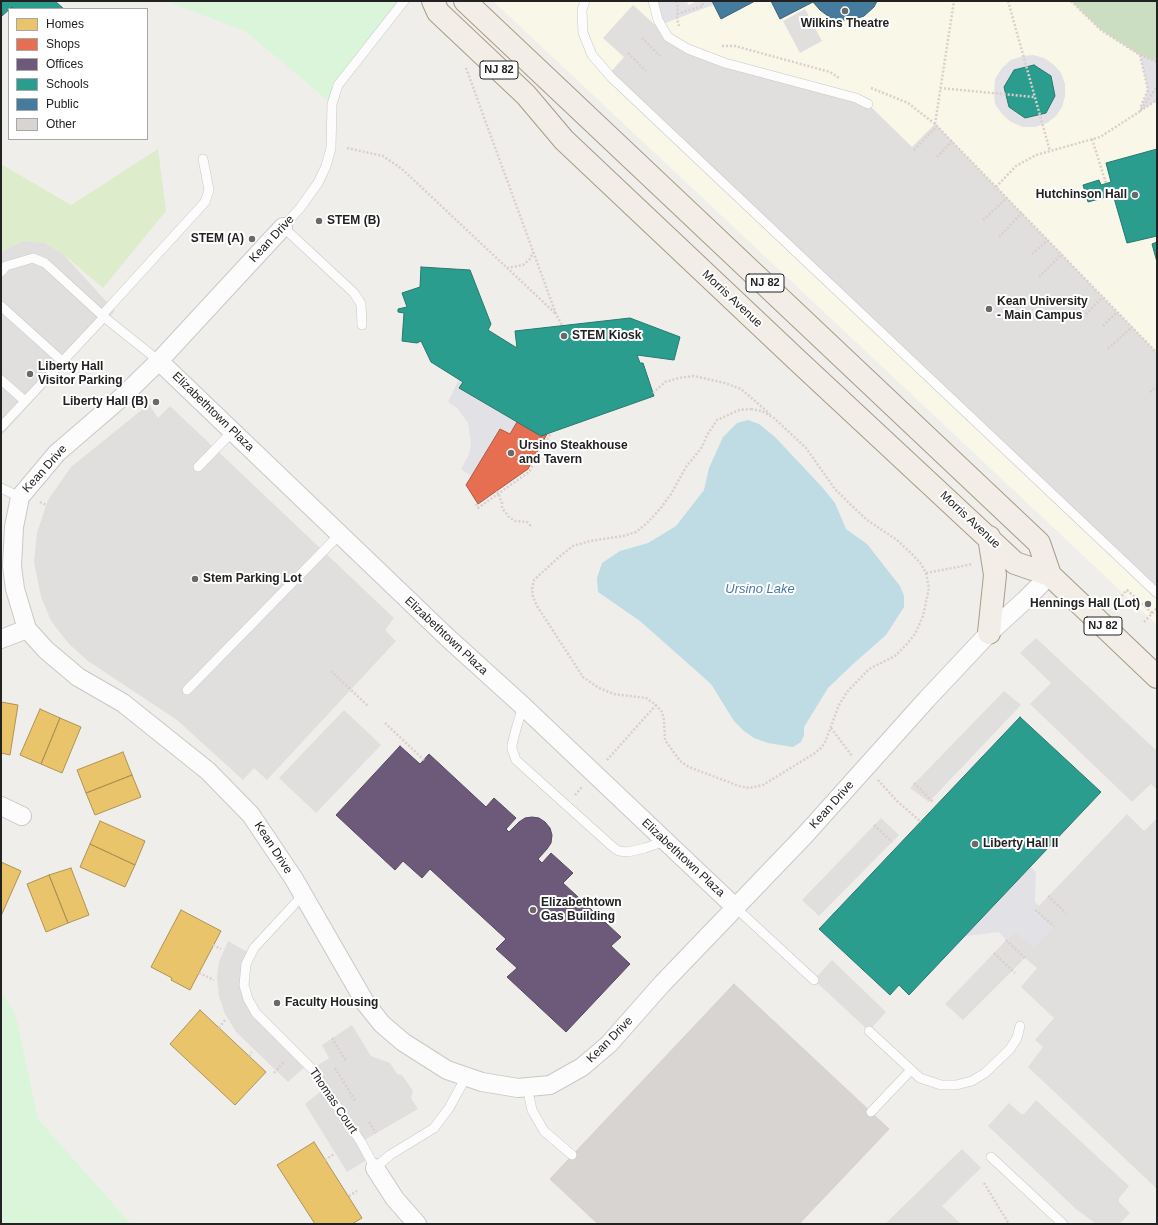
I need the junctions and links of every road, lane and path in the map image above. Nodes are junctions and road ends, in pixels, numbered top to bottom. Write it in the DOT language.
graph roads {
  1 [pos="404,1"];
  2 [pos="433,1"];
  3 [pos="465,1"];
  4 [pos="585,1"];
  5 [pos="653,1"];
  6 [pos="702,1"];
  7 [pos="954,1"];
  8 [pos="1008,1"];
  9 [pos="1071,1"];
  10 [pos="677,14"];
  11 [pos="642,38"];
  12 [pos="628,53"];
  13 [pos="1140,55"];
  14 [pos="660,56"];
  15 [pos="1157,62"];
  16 [pos="465,64"];
  17 [pos="646,71"];
  18 [pos="1157,87"];
  19 [pos="940,88"];
  20 [pos="1034,96"];
  21 [pos="1157,100"];
  22 [pos="868,104"];
  23 [pos="1139,112"];
  24 [pos="1092,139"];
  25 [pos="952,142"];
  26 [pos="347,148"];
  27 [pos="914,150"];
  28 [pos="1050,151"];
  29 [pos="937,157"];
  30 [pos="203,159"];
  31 [pos="1106,183"];
  32 [pos="1007,198"];
  33 [pos="1022,213"];
  34 [pos="983,220"];
  35 [pos="283,227"];
  36 [pos="999,237"];
  37 [pos="1048,240"];
  38 [pos="533,251"];
  39 [pos="1032,254"];
  40 [pos="1062,254"];
  41 [pos="507,268"];
  42 [pos="1,272"];
  43 [pos="1039,277"];
  44 [pos="1103,297"];
  45 [pos="1,306"];
  46 [pos="1117,312"];
  47 [pos="556,314"];
  48 [pos="103,316"];
  49 [pos="1080,320"];
  50 [pos="362,325"];
  51 [pos="562,326"];
  52 [pos="1103,326"];
  53 [pos="1132,326"];
  54 [pos="1108,349"];
  55 [pos="1157,353"];
  56 [pos="62,361"];
  57 [pos="160,361"];
  58 [pos="1,380"];
  59 [pos="1157,386"];
  60 [pos="1150,392"];
  61 [pos="654,393"];
  62 [pos="25,401"];
  63 [pos="774,418"];
  64 [pos="1,426"];
  65 [pos="233,431"];
  66 [pos="551,432"];
  67 [pos="198,467"];
  68 [pos="1,488"];
  69 [pos="497,490"];
  70 [pos="498,494"];
  71 [pos="20,497"];
  72 [pos="476,504"];
  73 [pos="532,527"];
  74 [pos="339,535"];
  75 [pos="989,537"];
  76 [pos="981,562"];
  77 [pos="926,573"];
  78 [pos="1050,575"];
  79 [pos="1157,593"];
  80 [pos="1120,599"];
  81 [pos="1157,608"];
  82 [pos="1152,613"];
  83 [pos="1144,622"];
  84 [pos="27,629"];
  85 [pos="989,633"];
  86 [pos="1,639"];
  87 [pos="331,671"];
  88 [pos="1157,678"];
  89 [pos="187,690"];
  90 [pos="656,705"];
  91 [pos="368,706"];
  92 [pos="523,706"];
  93 [pos="385,723"];
  94 [pos="831,728"];
  95 [pos="424,760"];
  96 [pos="603,765"];
  97 [pos="865,768"];
  98 [pos="914,783"];
  99 [pos="584,785"];
  100 [pos="572,798"];
  101 [pos="933,802"];
  102 [pos="1,806"];
  103 [pos="22,816"];
  104 [pos="921,822"];
  105 [pos="874,825"];
  106 [pos="665,841"];
  107 [pos="892,842"];
  108 [pos="303,895"];
  109 [pos="1048,896"];
  110 [pos="736,908"];
  111 [pos="1035,910"];
  112 [pos="1066,913"];
  113 [pos="1054,926"];
  114 [pos="1006,940"];
  115 [pos="214,945"];
  116 [pos="221,949"];
  117 [pos="994,953"];
  118 [pos="1025,958"];
  119 [pos="199,973"];
  120 [pos="1015,973"];
  121 [pos="214,980"];
  122 [pos="814,980"];
  123 [pos="225,1020"];
  124 [pos="1020,1026"];
  125 [pos="219,1028"];
  126 [pos="869,1031"];
  127 [pos="332,1038"];
  128 [pos="252,1052"];
  129 [pos="249,1056"];
  130 [pos="346,1061"];
  131 [pos="335,1068"];
  132 [pos="911,1070"];
  133 [pos="466,1077"];
  134 [pos="527,1088"];
  135 [pos="356,1102"];
  136 [pos="871,1112"];
  137 [pos="369,1122"];
  138 [pos="376,1133"];
  139 [pos="334,1154"];
  140 [pos="572,1155"];
  141 [pos="991,1157"];
  142 [pos="325,1160"];
  143 [pos="375,1168"];
  144 [pos="984,1183"];
  145 [pos="357,1191"];
  146 [pos="349,1196"];
  147 [pos="417,1224"];
  148 [pos="1009,1224"];
  149 [pos="1063,1224"];
  1 -- 35 [label="lane, Kean Drive"];
  2 -- 75 [label="main road, Morris Avenue / NJ 82"];
  3 -- 78 [label="main road, Morris Avenue / NJ 82"];
  4 -- 79 [label="lane"];
  5 -- 22 [label="lane"];
  6 -- 10 [label="path"];
  7 -- 19 [label="path"];
  8 -- 20 [label="path"];
  9 -- 13 [label="path"];
  11 -- 14 [label="path"];
  12 -- 17 [label="path"];
  13 -- 15 [label="path"];
  13 -- 23 [label="path"];
  16 -- 38 [label="path"];
  18 -- 23 [label="path"];
  19 -- 20 [label="path"];
  19 -- 27 [label="path"];
  20 -- 28 [label="path"];
  21 -- 23 [label="path"];
  23 -- 24 [label="path"];
  24 -- 28 [label="path"];
  24 -- 31 [label="path"];
  25 -- 29 [label="path"];
  26 -- 41 [label="path"];
  28 -- 32 [label="path"];
  30 -- 48 [label="lane"];
  32 -- 33 [label="path"];
  32 -- 34 [label="path"];
  33 -- 36 [label="path"];
  33 -- 37 [label="path"];
  35 -- 50 [label="lane"];
  35 -- 57 [label="street, Kean Drive"];
  37 -- 39 [label="path"];
  37 -- 40 [label="path"];
  38 -- 41 [label="path"];
  38 -- 47 [label="path"];
  40 -- 43 [label="path"];
  40 -- 44 [label="path"];
  41 -- 47 [label="path"];
  42 -- 48 [label="lane"];
  44 -- 46 [label="path"];
  44 -- 49 [label="path"];
  45 -- 56 [label="lane"];
  46 -- 52 [label="path"];
  46 -- 53 [label="path"];
  47 -- 51 [label="path"];
  48 -- 56 [label="lane"];
  48 -- 57 [label="lane"];
  53 -- 54 [label="path"];
  53 -- 55 [label="path"];
  56 -- 62 [label="lane"];
  57 -- 65 [label="street, Elizabethtown Plaza"];
  57 -- 71 [label="street, Kean Drive"];
  58 -- 62 [label="lane"];
  59 -- 60 [label="path"];
  61 -- 63 [label="path"];
  62 -- 64 [label="lane"];
  63 -- 77 [label="path"];
  63 -- 90 [label="path"];
  65 -- 67 [label="lane"];
  65 -- 74 [label="street, Elizabethtown Plaza"];
  66 -- 70 [label="path"];
  68 -- 71 [label="lane"];
  69 -- 70 [label="path"];
  70 -- 72 [label="path"];
  70 -- 73 [label="path"];
  71 -- 84 [label="street, Kean Drive"];
  74 -- 89 [label="lane"];
  74 -- 92 [label="street, Elizabethtown Plaza"];
  75 -- 78 [label="main road, Morris Avenue / NJ 82"];
  75 -- 85 [label="main road"];
  76 -- 77 [label="path"];
  77 -- 94 [label="path"];
  78 -- 85 [label="street, Kean Drive"];
  78 -- 88 [label="main road, Morris Avenue / NJ 82"];
  80 -- 82 [label="path"];
  81 -- 82 [label="path"];
  82 -- 83 [label="path"];
  84 -- 86 [label="street"];
  84 -- 108 [label="street, Kean Drive"];
  85 -- 97 [label="street, Kean Drive"];
  87 -- 91 [label="path"];
  90 -- 94 [label="path"];
  90 -- 96 [label="path"];
  92 -- 106 [label="street, Elizabethtown Plaza"];
  92 -- 106 [label="lane"];
  93 -- 95 [label="path"];
  94 -- 97 [label="path"];
  97 -- 104 [label="path"];
  97 -- 110 [label="street, Kean Drive"];
  98 -- 101 [label="path"];
  99 -- 100 [label="path"];
  102 -- 103 [label="street"];
  105 -- 107 [label="path"];
  106 -- 110 [label="street, Elizabethtown Plaza"];
  108 -- 133 [label="street, Kean Drive"];
  108 -- 143 [label="lane, Thomas Court"];
  109 -- 112 [label="path"];
  110 -- 122 [label="lane"];
  110 -- 134 [label="street, Kean Drive"];
  111 -- 113 [label="path"];
  114 -- 118 [label="path"];
  115 -- 116 [label="path"];
  117 -- 120 [label="path"];
  119 -- 121 [label="path"];
  123 -- 125 [label="path"];
  124 -- 132 [label="lane"];
  126 -- 132 [label="lane"];
  127 -- 130 [label="path"];
  128 -- 129 [label="path"];
  131 -- 135 [label="path"];
  132 -- 136 [label="lane"];
  133 -- 134 [label="street, Kean Drive"];
  133 -- 143 [label="lane"];
  134 -- 140 [label="lane"];
  137 -- 138 [label="path"];
  139 -- 142 [label="path"];
  141 -- 149 [label="lane"];
  143 -- 147 [label="street"];
  144 -- 148 [label="path"];
  145 -- 146 [label="path"];
}
